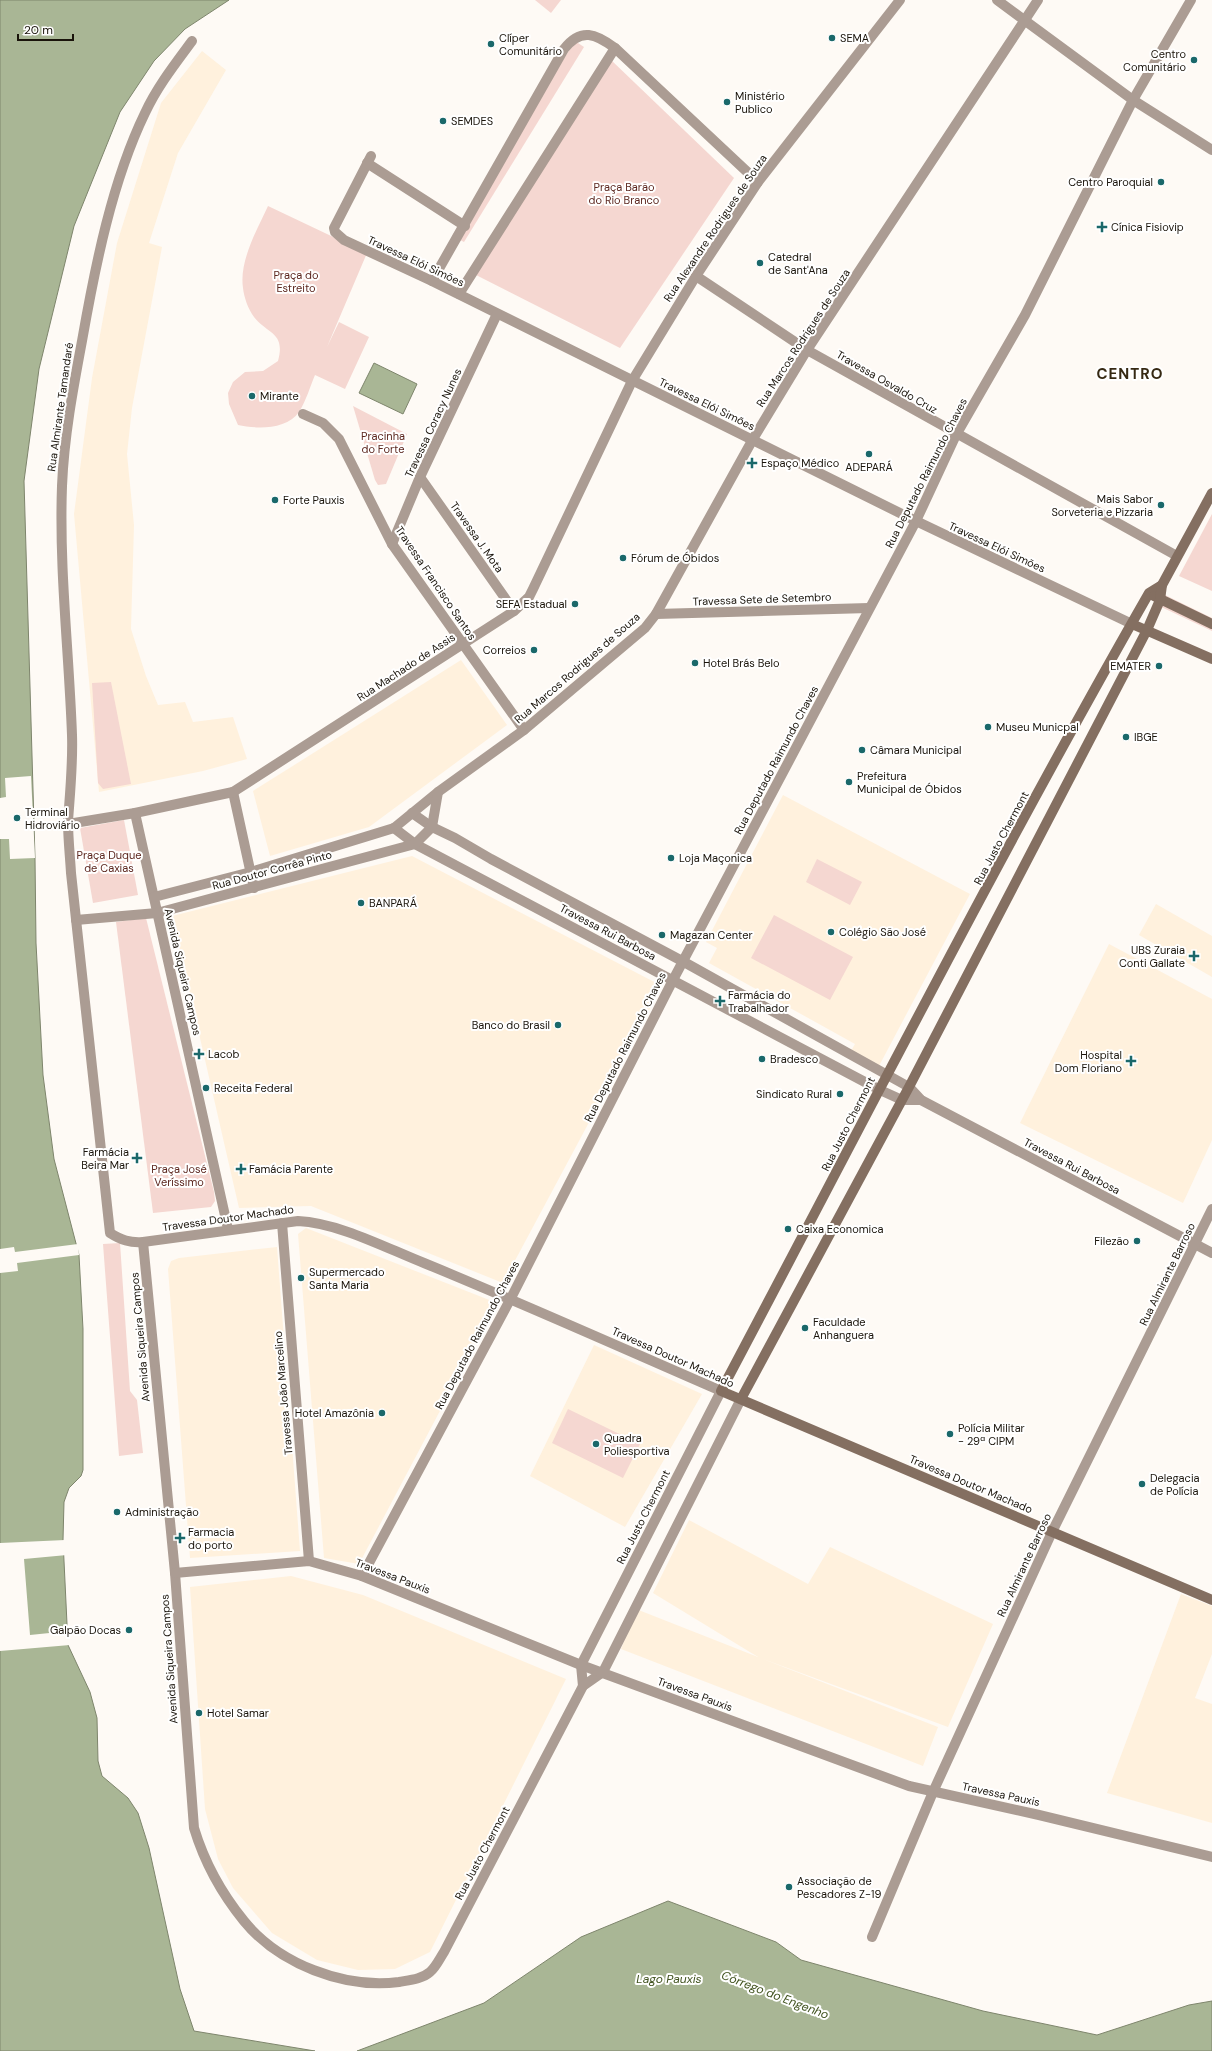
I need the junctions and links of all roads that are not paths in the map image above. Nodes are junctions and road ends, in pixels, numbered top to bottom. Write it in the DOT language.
graph roads {
  1 [pos="900,0"];
  2 [pos="998,0"];
  3 [pos="1038,0"];
  4 [pos="1191,0"];
  5 [pos="1024,20"];
  6 [pos="192,41"];
  7 [pos="615,48"];
  8 [pos="1133,100"];
  9 [pos="1212,150"];
  10 [pos="758,182"];
  11 [pos="465,226"];
  12 [pos="696,276"];
  13 [pos="432,281"];
  14 [pos="459,294"];
  15 [pos="497,314"];
  16 [pos="807,350"];
  17 [pos="632,381"];
  18 [pos="303,414"];
  19 [pos="956,435"];
  20 [pos="753,439"];
  21 [pos="420,477"];
  22 [pos="1212,493"];
  23 [pos="916,521"];
  24 [pos="392,544"];
  25 [pos="1177,556"];
  26 [pos="1162,584"];
  27 [pos="1149,593"];
  28 [pos="1160,600"];
  29 [pos="869,608"];
  30 [pos="514,611"];
  31 [pos="656,614"];
  32 [pos="1132,624"];
  33 [pos="1212,624"];
  34 [pos="1147,630"];
  35 [pos="464,644"];
  36 [pos="1212,659"];
  37 [pos="524,730"];
  38 [pos="233,792"];
  39 [pos="438,792"];
  40 [pos="135,813"];
  41 [pos="412,813"];
  42 [pos="68,824"];
  43 [pos="432,827"];
  44 [pos="394,828"];
  45 [pos="415,844"];
  46 [pos="251,872"];
  47 [pos="254,888"];
  48 [pos="154,897"];
  49 [pos="157,913"];
  50 [pos="76,920"];
  51 [pos="684,962"];
  52 [pos="673,980"];
  53 [pos="887,1075"];
  54 [pos="909,1087"];
  55 [pos="880,1090"];
  56 [pos="902,1100"];
  57 [pos="922,1100"];
  58 [pos="1212,1209"];
  59 [pos="282,1223"];
  60 [pos="228,1229"];
  61 [pos="143,1242"];
  62 [pos="1195,1244"];
  63 [pos="1212,1253"];
  64 [pos="511,1298"];
  65 [pos="721,1391"];
  66 [pos="741,1399"];
  67 [pos="1052,1532"];
  68 [pos="309,1560"];
  69 [pos="174,1573"];
  70 [pos="362,1576"];
  71 [pos="1212,1600"];
  72 [pos="581,1665"];
  73 [pos="603,1672"];
  74 [pos="583,1686"];
  75 [pos="933,1792"];
  76 [pos="1212,1857"];
  77 [pos="872,1937"];
  78 [pos="367,1984"];
  1 -- 10 [label="street, Rua Alexandre Rodrigues de Souza"];
  2 -- 5 [label="street"];
  3 -- 5 [label="street, Rua Marcos Rodrigues de Souza"];
  4 -- 8 [label="street, Rua Deputado Raimundo Chaves"];
  5 -- 8 [label="street"];
  5 -- 16 [label="street, Rua Marcos Rodrigues de Souza"];
  6 -- 42 [label="street, Rua Almirante Tamandaré"];
  7 -- 10 [label="street"];
  7 -- 11 [label="street"];
  7 -- 14 [label="street"];
  8 -- 9 [label="street"];
  8 -- 19 [label="street, Rua Deputado Raimundo Chaves"];
  10 -- 12 [label="street, Rua Alexandre Rodrigues de Souza"];
  11 -- 13 [label="street"];
  11 -- 13 [label="street, Travessa Elói Simões"];
  12 -- 16 [label="street, Travessa Osvaldo Cruz"];
  12 -- 17 [label="street, Rua Alexandre Rodrigues de Souza"];
  13 -- 14 [label="street, Travessa Elói Simões"];
  14 -- 15 [label="street, Travessa Elói Simões"];
  15 -- 17 [label="street, Travessa Elói Simões"];
  15 -- 21 [label="street, Travessa Coracy Nunes"];
  16 -- 19 [label="street, Travessa Osvaldo Cruz"];
  16 -- 20 [label="street, Rua Marcos Rodrigues de Souza"];
  17 -- 20 [label="street, Travessa Elói Simões"];
  17 -- 30 [label="street, Rua Machado de Assis"];
  18 -- 24 [label="street, Travessa Francisco Santos"];
  19 -- 23 [label="street, Rua Deputado Raimundo Chaves"];
  19 -- 25 [label="street, Travessa Osvaldo Cruz"];
  20 -- 23 [label="street, Travessa Elói Simões"];
  20 -- 31 [label="street, Rua Marcos Rodrigues de Souza"];
  21 -- 24 [label="street, Travessa Coracy Nunes"];
  21 -- 30 [label="street, Travessa J. Mota"];
  22 -- 25 [label="street, Rua Justo Chermont"];
  23 -- 29 [label="street, Rua Deputado Raimundo Chaves"];
  23 -- 32 [label="street, Travessa Elói Simões"];
  24 -- 35 [label="street, Travessa Francisco Santos"];
  25 -- 26 [label="street, Rua Justo Chermont"];
  26 -- 27 [label="street, Rua Justo Chermont"];
  26 -- 28 [label="street, Rua Justo Chermont"];
  27 -- 28 [label="street"];
  27 -- 32 [label="street, Rua Justo Chermont"];
  28 -- 33 [label="street"];
  28 -- 34 [label="street, Rua Justo Chermont"];
  29 -- 31 [label="street, Travessa Sete de Setembro"];
  29 -- 51 [label="street, Rua Deputado Raimundo Chaves"];
  30 -- 35 [label="street, Rua Machado de Assis"];
  31 -- 37 [label="street, Rua Marcos Rodrigues de Souza"];
  32 -- 34 [label="street, Travessa Elói Simões"];
  32 -- 53 [label="street, Rua Justo Chermont"];
  34 -- 36 [label="street, Travessa Elói Simões"];
  34 -- 54 [label="street, Rua Justo Chermont"];
  35 -- 37 [label="street, Travessa Francisco Santos"];
  35 -- 38 [label="street, Rua Machado de Assis"];
  37 -- 39 [label="street, Rua Marcos Rodrigues de Souza"];
  38 -- 40 [label="street, Rua Machado de Assis"];
  38 -- 46 [label="street"];
  39 -- 41 [label="street, Rua Marcos Rodrigues de Souza"];
  39 -- 43 [label="street"];
  40 -- 42 [label="street, Rua Machado de Assis"];
  40 -- 48 [label="street, Avenida Siqueira Campos"];
  41 -- 43 [label="street, Travessa Rui Barbosa"];
  41 -- 44 [label="street, Rua Marcos Rodrigues de Souza"];
  42 -- 50 [label="street"];
  43 -- 45 [label="street, Rua Doutor Corrêa Pinto"];
  43 -- 51 [label="street, Travessa Rui Barbosa"];
  44 -- 45 [label="street, Travessa Rui Barbosa"];
  44 -- 46 [label="street, Rua Doutor Corrêa Pinto"];
  45 -- 47 [label="street, Rua Doutor Corrêa Pinto"];
  45 -- 52 [label="street, Travessa Rui Barbosa"];
  46 -- 47 [label="street"];
  46 -- 48 [label="street, Rua Doutor Corrêa Pinto"];
  47 -- 49 [label="street, Rua Doutor Corrêa Pinto"];
  48 -- 49 [label="street, Avenida Siqueira Campos"];
  49 -- 50 [label="street, Rua Doutor Corrêa Pinto"];
  49 -- 60 [label="street, Avenida Siqueira Campos"];
  50 -- 61 [label="street, Travessa Doutor Machado"];
  51 -- 52 [label="street, Rua Deputado Raimundo Chaves"];
  51 -- 53 [label="street, Travessa Rui Barbosa"];
  52 -- 55 [label="street, Travessa Rui Barbosa"];
  52 -- 64 [label="street, Rua Deputado Raimundo Chaves"];
  53 -- 54 [label="street, Travessa Rui Barbosa"];
  53 -- 55 [label="street, Rua Justo Chermont"];
  54 -- 56 [label="street, Rua Justo Chermont"];
  54 -- 57 [label="street, Travessa Rui Barbosa"];
  55 -- 56 [label="street, Travessa Rui Barbosa"];
  55 -- 65 [label="street, Rua Justo Chermont"];
  56 -- 57 [label="street, Travessa Rui Barbosa"];
  56 -- 66 [label="street, Rua Justo Chermont"];
  57 -- 62 [label="street, Travessa Rui Barbosa"];
  58 -- 62 [label="street, Rua Almirante Barroso"];
  59 -- 60 [label="street, Travessa Doutor Machado"];
  59 -- 64 [label="street, Travessa Doutor Machado"];
  59 -- 68 [label="street, Travessa João Marcelino"];
  60 -- 61 [label="street, Travessa Doutor Machado"];
  61 -- 69 [label="street, Avenida Siqueira Campos"];
  62 -- 63 [label="street, Travessa Rui Barbosa"];
  62 -- 67 [label="street, Rua Almirante Barroso"];
  64 -- 65 [label="street, Travessa Doutor Machado"];
  64 -- 70 [label="street, Rua Deputado Raimundo Chaves"];
  65 -- 66 [label="street, Travessa Doutor Machado"];
  65 -- 72 [label="street, Rua Justo Chermont"];
  66 -- 67 [label="street, Travessa Doutor Machado"];
  66 -- 73 [label="street, Rua Justo Chermont"];
  67 -- 71 [label="street, Travessa Doutor Machado"];
  67 -- 75 [label="street, Rua Almirante Barroso"];
  68 -- 69 [label="street, Travessa Pauxis"];
  68 -- 70 [label="street, Travessa Pauxis"];
  69 -- 78 [label="street, Avenida Siqueira Campos"];
  70 -- 72 [label="street, Travessa Pauxis"];
  72 -- 73 [label="street, Travessa Pauxis"];
  72 -- 74 [label="street"];
  73 -- 74 [label="street, Rua Justo Chermont"];
  73 -- 75 [label="street, Travessa Pauxis"];
  74 -- 78 [label="street, Rua Justo Chermont"];
  75 -- 76 [label="street, Travessa Pauxis"];
  75 -- 77 [label="street, Rua Almirante Barroso"];
}
